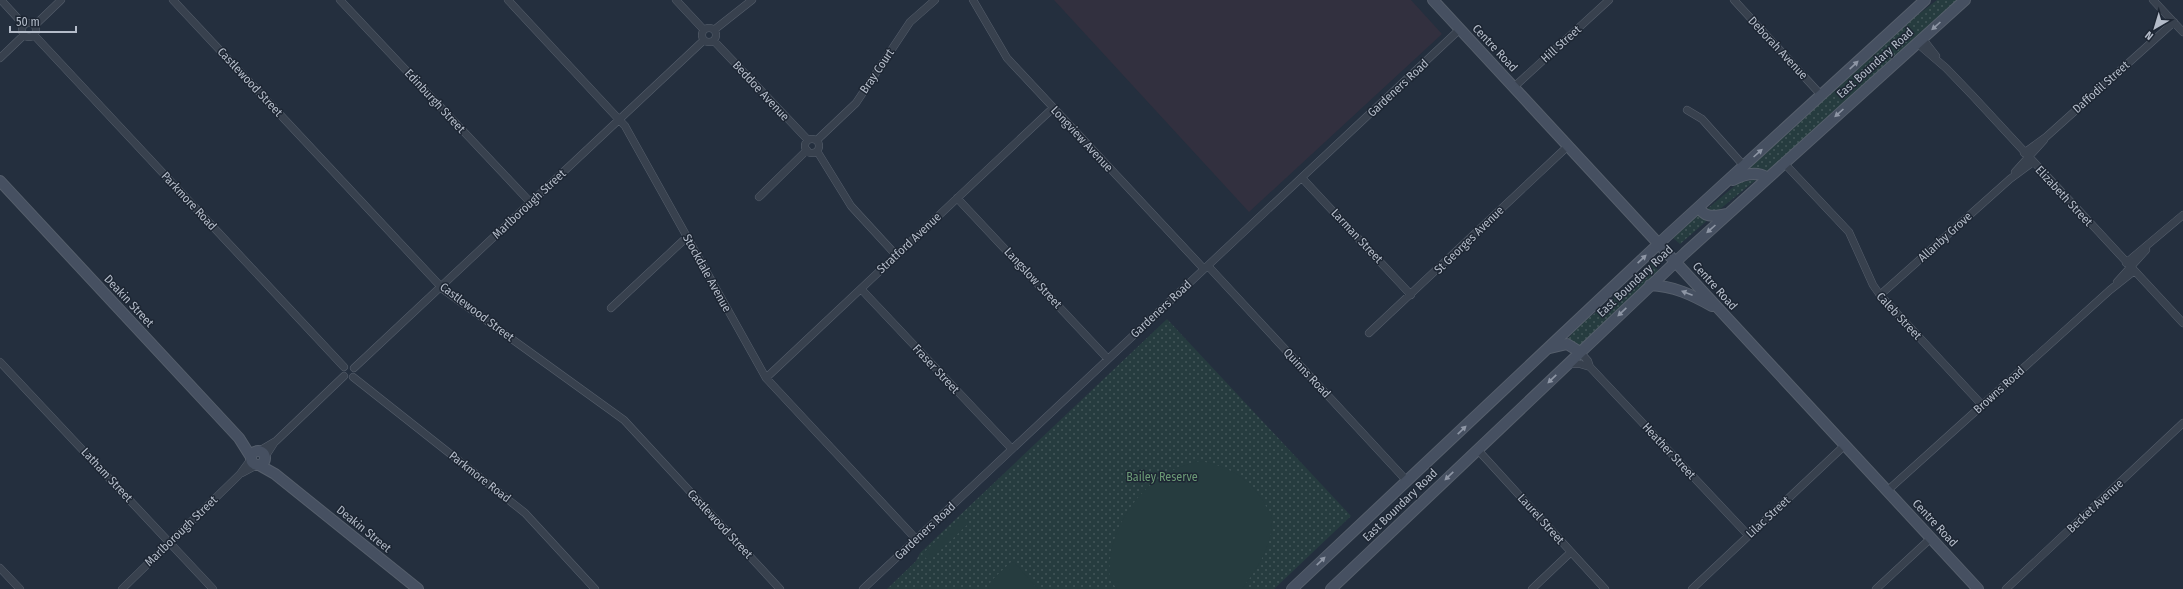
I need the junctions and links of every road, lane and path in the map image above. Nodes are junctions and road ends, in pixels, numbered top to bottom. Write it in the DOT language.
graph roads {
  1 [pos="1,0"];
  2 [pos="61,0"];
  3 [pos="173,0"];
  4 [pos="340,0"];
  5 [pos="508,0"];
  6 [pos="676,0"];
  7 [pos="752,0"];
  8 [pos="935,0"];
  9 [pos="973,0"];
  10 [pos="1433,0"];
  11 [pos="1609,0"];
  12 [pos="1734,0"];
  13 [pos="1925,0"];
  14 [pos="1965,0"];
  15 [pos="2154,0"];
  16 [pos="2174,22"];
  17 [pos="24,25"];
  18 [pos="34,25"];
  19 [pos="1460,29"];
  20 [pos="704,30"];
  21 [pos="714,30"];
  22 [pos="2183,32"];
  23 [pos="24,35"];
  24 [pos="34,35"];
  25 [pos="704,40"];
  26 [pos="714,41"];
  27 [pos="1920,41"];
  28 [pos="0,58"];
  29 [pos="1514,87"];
  30 [pos="1821,95"];
  31 [pos="1053,108"];
  32 [pos="1687,110"];
  33 [pos="620,119"];
  34 [pos="808,140"];
  35 [pos="817,140"];
  36 [pos="1568,146"];
  37 [pos="807,150"];
  38 [pos="817,151"];
  39 [pos="2028,157"];
  40 [pos="1784,163"];
  41 [pos="1744,166"];
  42 [pos="1302,178"];
  43 [pos="1768,178"];
  44 [pos="0,181"];
  45 [pos="1719,189"];
  46 [pos="759,197"];
  47 [pos="957,198"];
  48 [pos="530,202"];
  49 [pos="1699,207"];
  50 [pos="1728,214"];
  51 [pos="2183,215"];
  52 [pos="687,237"];
  53 [pos="1658,243"];
  54 [pos="896,255"];
  55 [pos="1676,262"];
  56 [pos="1206,267"];
  57 [pos="2130,267"];
  58 [pos="1650,285"];
  59 [pos="441,286"];
  60 [pos="861,289"];
  61 [pos="1411,294"];
  62 [pos="1880,295"];
  63 [pos="611,308"];
  64 [pos="1721,311"];
  65 [pos="2183,323"];
  66 [pos="1369,333"];
  67 [pos="1546,350"];
  68 [pos="1580,352"];
  69 [pos="1108,359"];
  70 [pos="0,362"];
  71 [pos="1567,364"];
  72 [pos="344,367"];
  73 [pos="1590,367"];
  74 [pos="354,368"];
  75 [pos="344,376"];
  76 [pos="353,377"];
  77 [pos="766,378"];
  78 [pos="1982,405"];
  79 [pos="2183,423"];
  80 [pos="1845,445"];
  81 [pos="1012,449"];
  82 [pos="1478,449"];
  83 [pos="258,458"];
  84 [pos="1406,480"];
  85 [pos="1887,491"];
  86 [pos="1748,535"];
  87 [pos="1931,538"];
  88 [pos="916,539"];
  89 [pos="169,542"];
  90 [pos="1571,552"];
  91 [pos="0,568"];
  92 [pos="20,589"];
  93 [pos="122,589"];
  94 [pos="213,589"];
  95 [pos="418,589"];
  96 [pos="596,589"];
  97 [pos="780,589"];
  98 [pos="863,589"];
  99 [pos="1292,589"];
  100 [pos="1331,589"];
  101 [pos="1532,589"];
  102 [pos="1605,589"];
  103 [pos="1692,589"];
  104 [pos="1876,589"];
  105 [pos="1978,589"];
  106 [pos="2006,589"];
  1 -- 17 [label="street"];
  2 -- 18 [label="street"];
  3 -- 59 [label="street, Castlewood Street"];
  4 -- 48 [label="street, Edinburgh Street"];
  5 -- 33 [label="street, Stockdale Avenue"];
  6 -- 20 [label="street"];
  7 -- 21 [label="street"];
  8 -- 35 [label="street, Bray Court"];
  9 -- 31 [label="street, Longview Avenue"];
  10 -- 19 [label="main road, Centre Road"];
  11 -- 29 [label="street, Hill Street"];
  12 -- 30 [label="street, Deborah Avenue"];
  30 -- 13 [label="main road, East Boundary Road, one-way"];
  14 -- 27 [label="main road, East Boundary Road, one-way"];
  15 -- 16 [label="street"];
  16 -- 22 [label="street"];
  16 -- 39 [label="street, Daffodil Street"];
  17 -- 18 [label="street"];
  17 -- 23 [label="street"];
  18 -- 24 [label="street"];
  19 -- 29 [label="main road, Centre Road"];
  19 -- 42 [label="street, Gardeners Road"];
  20 -- 21 [label="street"];
  20 -- 25 [label="street"];
  21 -- 26 [label="street"];
  23 -- 24 [label="street"];
  23 -- 28 [label="street"];
  24 -- 72 [label="street, Parkmore Road"];
  25 -- 26 [label="street"];
  25 -- 33 [label="street, Marlborough Street"];
  26 -- 34 [label="street, Beddoe Avenue"];
  27 -- 39 [label="street, Elizabeth Street"];
  27 -- 40 [label="main road, East Boundary Road, one-way"];
  29 -- 36 [label="main road, Centre Road"];
  41 -- 30 [label="main road, East Boundary Road, one-way"];
  31 -- 47 [label="street, Stratford Avenue"];
  31 -- 56 [label="street, Longview Avenue"];
  32 -- 41 [label="street"];
  33 -- 48 [label="street, Marlborough Street"];
  33 -- 52 [label="street, Stockdale Avenue"];
  34 -- 35 [label="street"];
  34 -- 37 [label="street"];
  35 -- 38 [label="street"];
  36 -- 53 [label="main road, Centre Road"];
  36 -- 61 [label="street, St Georges Avenue"];
  37 -- 38 [label="street"];
  37 -- 46 [label="street"];
  38 -- 54 [label="street"];
  39 -- 57 [label="street, Elizabeth Street"];
  39 -- 62 [label="street, Allanby Grove"];
  40 -- 43 [label="main road, East Boundary Road"];
  40 -- 62 [label="street, Caleb Street"];
  41 -- 45 [label="main road, East Boundary Road"];
  42 -- 56 [label="street, Gardeners Road"];
  42 -- 61 [label="street, Larman Street"];
  43 -- 45 [label="main road"];
  43 -- 50 [label="main road, East Boundary Road"];
  44 -- 83 [label="main road, Deakin Street"];
  45 -- 49 [label="main road, East Boundary Road"];
  47 -- 54 [label="street, Stratford Avenue"];
  47 -- 69 [label="street, Langslow Street"];
  48 -- 59 [label="street, Marlborough Street"];
  49 -- 50 [label="main road"];
  49 -- 53 [label="main road, East Boundary Road"];
  50 -- 55 [label="main road, East Boundary Road, one-way"];
  51 -- 57 [label="street, Browns Road"];
  52 -- 63 [label="street"];
  52 -- 77 [label="street, Stockdale Avenue"];
  53 -- 55 [label="main road, Centre Road"];
  67 -- 53 [label="main road, East Boundary Road, one-way"];
  54 -- 60 [label="street, Stratford Avenue"];
  55 -- 58 [label="main road, East Boundary Road"];
  55 -- 64 [label="main road, Centre Road"];
  56 -- 69 [label="street, Gardeners Road"];
  56 -- 84 [label="street, Quinns Road"];
  57 -- 65 [label="street, Elizabeth Street"];
  57 -- 78 [label="street, Browns Road"];
  64 -- 58 [label="main road, one-way"];
  58 -- 68 [label="main road, East Boundary Road, one-way"];
  59 -- 74 [label="street, Marlborough Street"];
  59 -- 97 [label="street, Castlewood Street"];
  60 -- 77 [label="street, Stratford Avenue"];
  60 -- 81 [label="street, Fraser Street"];
  61 -- 66 [label="street, St Georges Avenue"];
  62 -- 78 [label="street, Caleb Street"];
  64 -- 80 [label="main road, Centre Road"];
  67 -- 68 [label="main road"];
  84 -- 67 [label="main road, East Boundary Road, one-way"];
  68 -- 71 [label="main road, East Boundary Road"];
  68 -- 73 [label="street, Heather Street"];
  69 -- 81 [label="street, Gardeners Road"];
  70 -- 89 [label="street, Latham Street"];
  71 -- 73 [label="street"];
  71 -- 82 [label="main road, East Boundary Road, one-way"];
  72 -- 74 [label="street"];
  72 -- 75 [label="street"];
  73 -- 86 [label="street, Heather Street"];
  74 -- 76 [label="street"];
  75 -- 76 [label="street"];
  75 -- 83 [label="street, Marlborough Street"];
  76 -- 96 [label="street, Parkmore Road"];
  77 -- 88 [label="street, Stockdale Avenue"];
  78 -- 85 [label="street, Browns Road"];
  79 -- 106 [label="street, Becket Avenue"];
  80 -- 85 [label="main road, Centre Road"];
  80 -- 86 [label="street, Lilac Street"];
  81 -- 88 [label="street, Gardeners Road"];
  82 -- 90 [label="street, Laurel Street"];
  82 -- 100 [label="main road, East Boundary Road, one-way"];
  83 -- 89 [label="street, Marlborough Street"];
  83 -- 95 [label="main road, Deakin Street"];
  99 -- 84 [label="main road, East Boundary Road, one-way"];
  85 -- 87 [label="main road, Centre Road"];
  86 -- 103 [label="street, Lilac Street"];
  87 -- 104 [label="street"];
  87 -- 105 [label="main road, Centre Road"];
  88 -- 98 [label="street, Gardeners Road"];
  89 -- 93 [label="street, Marlborough Street"];
  89 -- 94 [label="street, Latham Street"];
  90 -- 101 [label="street"];
  90 -- 102 [label="street, Laurel Street"];
  91 -- 92 [label="street"];
}
